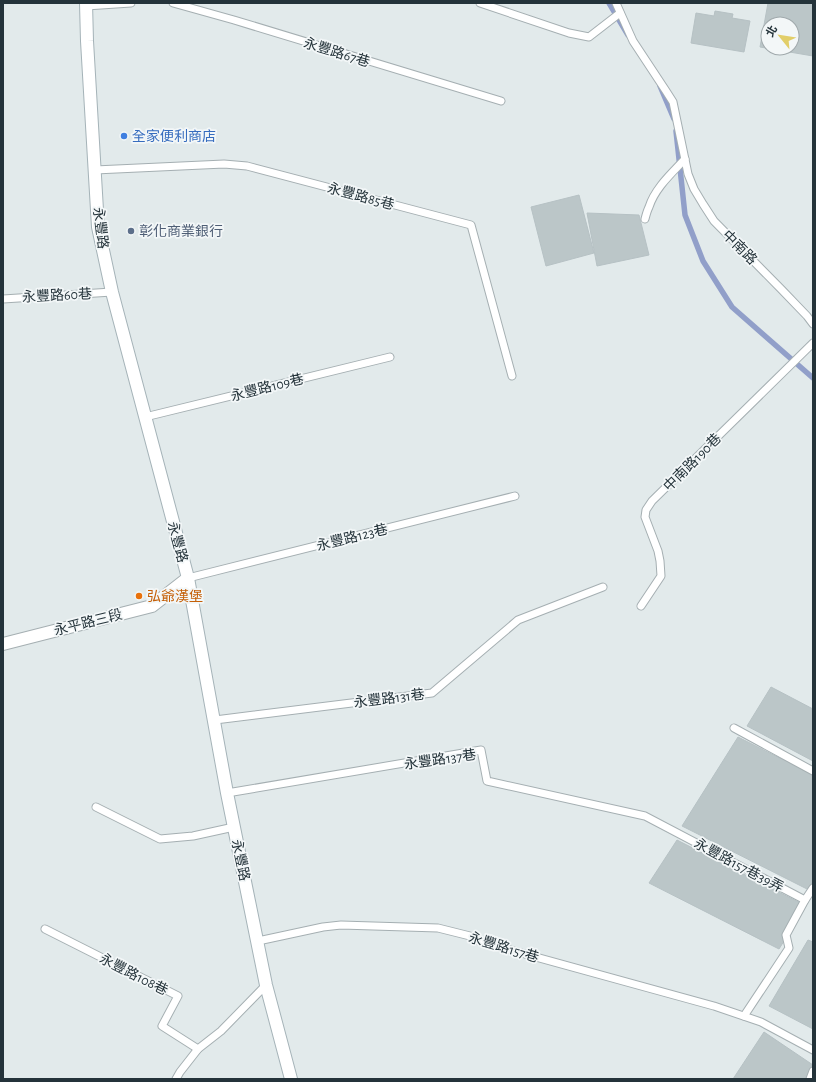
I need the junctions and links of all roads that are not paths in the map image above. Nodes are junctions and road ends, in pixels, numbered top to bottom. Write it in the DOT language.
graph roads {
  1 [pos="131,3"];
  2 [pos="173,3"];
  3 [pos="480,3"];
  4 [pos="616,3"];
  5 [pos="86,4"];
  6 [pos="620,13"];
  7 [pos="501,102"];
  8 [pos="685,159"];
  9 [pos="95,170"];
  10 [pos="646,219"];
  11 [pos="112,292"];
  12 [pos="3,299"];
  13 [pos="813,324"];
  14 [pos="813,343"];
  15 [pos="390,357"];
  16 [pos="512,376"];
  17 [pos="145,417"];
  18 [pos="515,496"];
  19 [pos="188,578"];
  20 [pos="603,587"];
  21 [pos="641,606"];
  22 [pos="3,644"];
  23 [pos="214,720"];
  24 [pos="734,728"];
  25 [pos="813,770"];
  26 [pos="227,793"];
  27 [pos="96,807"];
  28 [pos="234,827"];
  29 [pos="672,830"];
  30 [pos="813,888"];
  31 [pos="805,900"];
  32 [pos="44,928"];
  33 [pos="258,941"];
  34 [pos="266,985"];
  35 [pos="744,1016"];
  36 [pos="198,1049"];
  37 [pos="813,1050"];
  38 [pos="813,1071"];
  39 [pos="176,1079"];
  40 [pos="291,1079"];
  41 [pos="810,1079"];
  1 -- 5 [label="lane"];
  2 -- 7 [label="lane, 永豐路67巷"];
  3 -- 6 [label="lane"];
  4 -- 6 [label="lane, 中南路"];
  5 -- 9 [label="street, 永豐路"];
  6 -- 8 [label="lane, 中南路"];
  8 -- 10 [label="lane"];
  8 -- 13 [label="lane, 中南路"];
  9 -- 11 [label="street, 永豐路"];
  9 -- 16 [label="lane, 永豐路85巷"];
  11 -- 12 [label="lane, 永豐路60巷"];
  11 -- 17 [label="street, 永豐路"];
  14 -- 21 [label="lane, 中南路190巷"];
  15 -- 17 [label="lane, 永豐路109巷"];
  17 -- 19 [label="street, 永豐路"];
  18 -- 19 [label="lane, 永豐路123巷"];
  19 -- 22 [label="street, 永平路三段"];
  19 -- 23 [label="street, 永豐路"];
  20 -- 23 [label="lane, 永豐路131巷"];
  23 -- 26 [label="street, 永豐路"];
  24 -- 25 [label="lane"];
  26 -- 28 [label="street, 永豐路"];
  26 -- 29 [label="lane, 永豐路137巷"];
  27 -- 28 [label="lane"];
  28 -- 33 [label="street, 永豐路"];
  29 -- 31 [label="lane, 永豐路157巷39弄"];
  30 -- 31 [label="lane"];
  31 -- 35 [label="lane"];
  32 -- 36 [label="lane, 永豐路108巷"];
  33 -- 34 [label="street, 永豐路"];
  33 -- 35 [label="lane, 永豐路157巷"];
  34 -- 36 [label="lane"];
  34 -- 40 [label="street, 永豐路"];
  35 -- 37 [label="lane, 永豐路157巷"];
  36 -- 39 [label="lane"];
  38 -- 41 [label="lane"];
}
